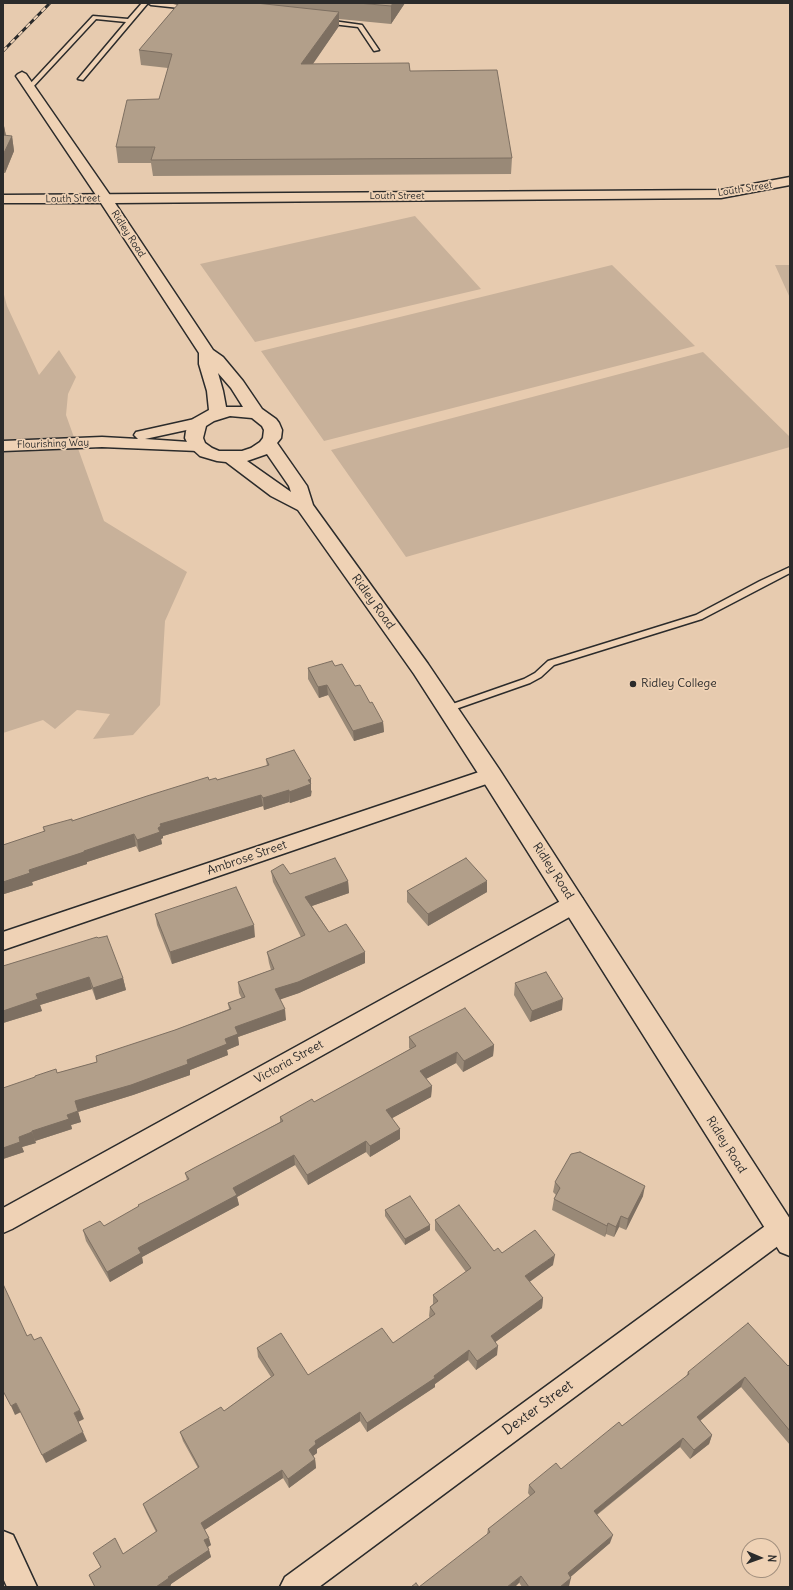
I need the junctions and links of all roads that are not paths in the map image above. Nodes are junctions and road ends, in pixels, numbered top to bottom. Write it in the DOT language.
graph roads {
  1 [pos="145,3"];
  2 [pos="151,3"];
  3 [pos="197,8"];
  4 [pos="128,21"];
  5 [pos="321,22"];
  6 [pos="376,50"];
  7 [pos="22,76"];
  8 [pos="81,79"];
  9 [pos="30,87"];
  10 [pos="790,181"];
  11 [pos="105,198"];
  12 [pos="3,199"];
  13 [pos="207,353"];
  14 [pos="218,413"];
  15 [pos="256,413"];
  16 [pos="199,423"];
  17 [pos="102,442"];
  18 [pos="268,443"];
  19 [pos="3,446"];
  20 [pos="198,446"];
  21 [pos="231,457"];
  22 [pos="304,506"];
  23 [pos="790,570"];
  24 [pos="447,709"];
  25 [pos="491,775"];
  26 [pos="574,904"];
  27 [pos="3,942"];
  28 [pos="3,1221"];
  29 [pos="785,1236"];
  30 [pos="3,1545"];
  31 [pos="22,1587"];
  32 [pos="295,1587"];
  1 -- 4 [label="lane"];
  2 -- 3 [label="lane"];
  4 -- 8 [label="lane"];
  4 -- 9 [label="lane"];
  5 -- 6 [label="lane"];
  7 -- 9 [label="street, Ridley Road"];
  9 -- 11 [label="street, Ridley Road"];
  10 -- 11 [label="street, Louth Street"];
  11 -- 12 [label="street, Louth Street"];
  11 -- 13 [label="street, Ridley Road"];
  13 -- 14 [label="street, Ridley Road"];
  13 -- 15 [label="street, Ridley Road"];
  14 -- 15 [label="street"];
  14 -- 16 [label="street"];
  15 -- 18 [label="street"];
  16 -- 17 [label="street, Flourishing Way"];
  16 -- 20 [label="street"];
  17 -- 19 [label="street, Flourishing Way"];
  17 -- 20 [label="street, Flourishing Way"];
  18 -- 21 [label="street"];
  18 -- 22 [label="street, Ridley Road"];
  20 -- 21 [label="street"];
  21 -- 22 [label="street, Ridley Road"];
  22 -- 24 [label="street, Ridley Road"];
  23 -- 24 [label="lane"];
  24 -- 25 [label="street, Ridley Road"];
  25 -- 26 [label="street, Ridley Road"];
  25 -- 27 [label="street, Ambrose Street"];
  26 -- 28 [label="street, Victoria Street"];
  26 -- 29 [label="street, Ridley Road"];
  29 -- 32 [label="street, Dexter Street"];
  30 -- 31 [label="street"];
}
